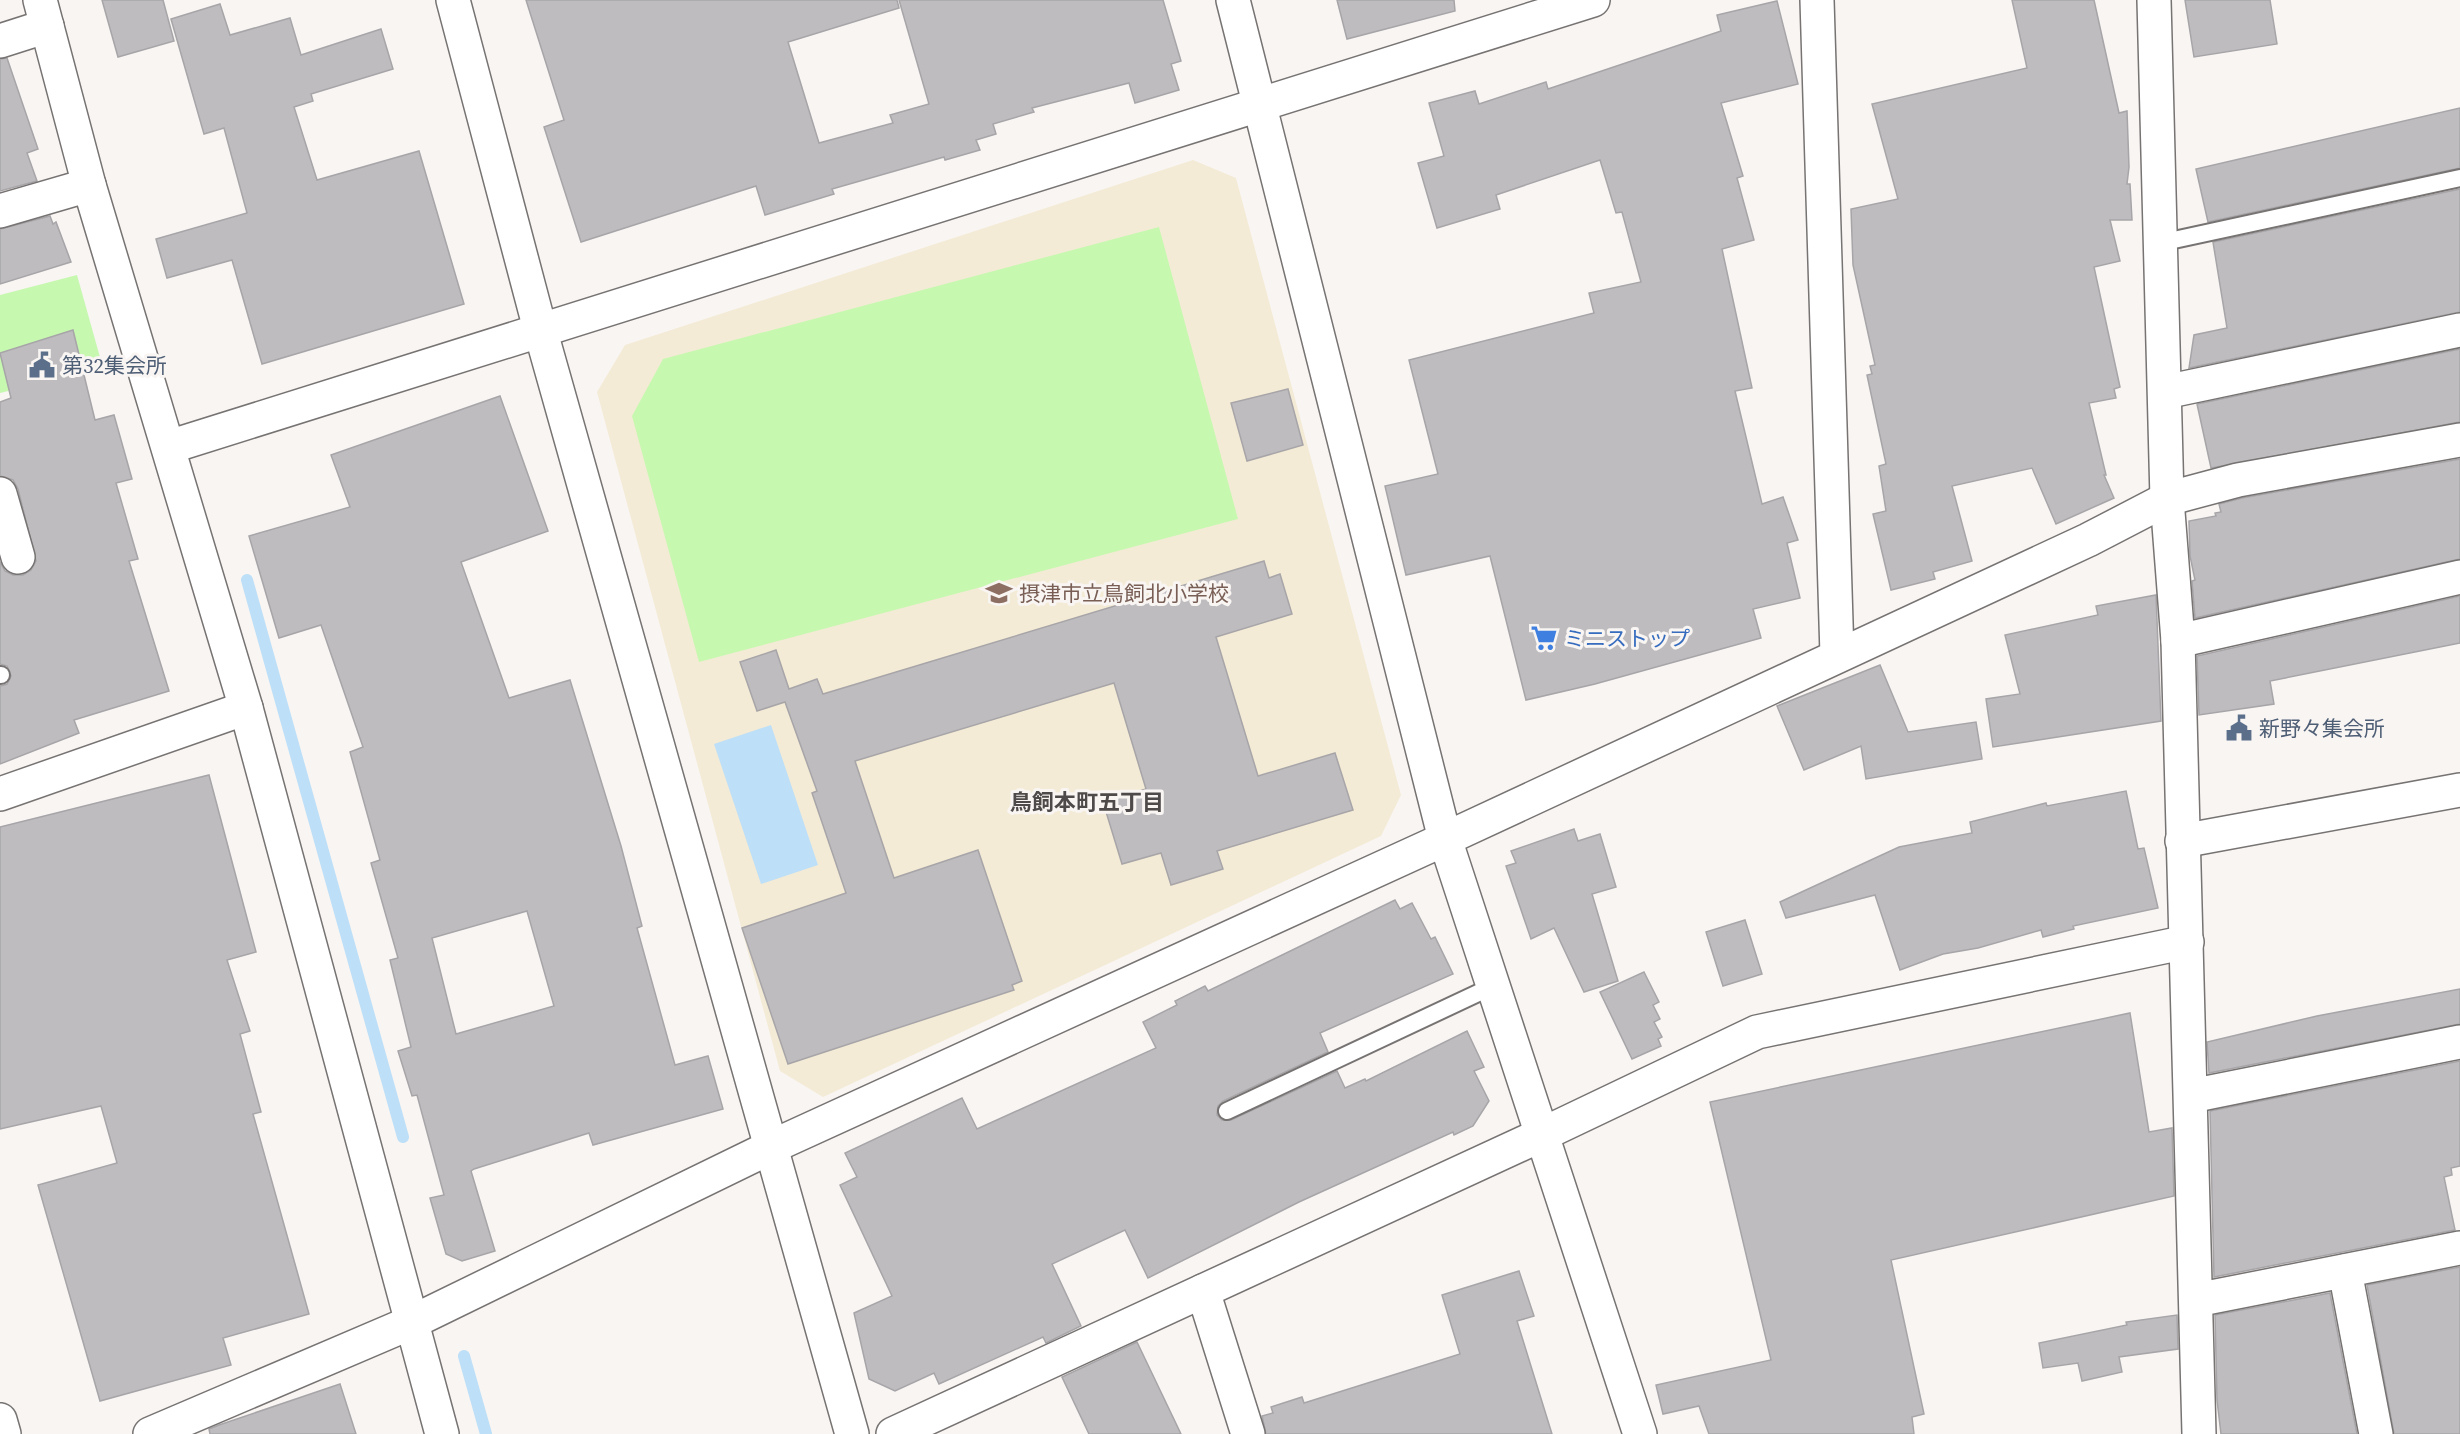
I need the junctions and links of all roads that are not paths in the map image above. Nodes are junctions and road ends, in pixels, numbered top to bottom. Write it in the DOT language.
graph roads {
  1 [pos="453,0"];
  2 [pos="1233,0"];
  3 [pos="1593,0"];
  4 [pos="1817,0"];
  5 [pos="2154,0"];
  6 [pos="44,13"];
  7 [pos="0,41"];
  8 [pos="1260,104"];
  9 [pos="2460,178"];
  10 [pos="88,185"];
  11 [pos="0,211"];
  12 [pos="2160,243"];
  13 [pos="540,329"];
  14 [pos="2460,330"];
  15 [pos="2164,392"];
  16 [pos="2460,440"];
  17 [pos="169,447"];
  18 [pos="2167,499"];
  19 [pos="1,504"];
  20 [pos="18,557"];
  21 [pos="2460,577"];
  22 [pos="2178,641"];
  23 [pos="1837,655"];
  24 [pos="246,708"];
  25 [pos="2460,789"];
  26 [pos="0,794"];
  27 [pos="1445,840"];
  28 [pos="2182,842"];
  29 [pos="2187,942"];
  30 [pos="1493,986"];
  31 [pos="2460,1042"];
  32 [pos="2191,1096"];
  33 [pos="1227,1111"];
  34 [pos="1541,1135"];
  35 [pos="771,1148"];
  36 [pos="2460,1248"];
  37 [pos="2345,1270"];
  38 [pos="1203,1291"];
  39 [pos="2196,1300"];
  40 [pos="410,1323"];
  41 [pos="0,1420"];
  42 [pos="4,1434"];
  43 [pos="150,1434"];
  44 [pos="442,1434"];
  45 [pos="852,1434"];
  46 [pos="893,1434"];
  47 [pos="1248,1434"];
  48 [pos="1640,1434"];
  49 [pos="2199,1434"];
  50 [pos="2376,1434"];
  1 -- 13 [label="street"];
  2 -- 8 [label="street"];
  3 -- 8 [label="street"];
  4 -- 23 [label="street"];
  5 -- 12 [label="street"];
  6 -- 7 [label="street"];
  6 -- 10 [label="street"];
  8 -- 13 [label="street"];
  8 -- 27 [label="street"];
  9 -- 12 [label="lane"];
  10 -- 11 [label="street"];
  10 -- 17 [label="street"];
  12 -- 15 [label="street"];
  13 -- 17 [label="street"];
  13 -- 35 [label="street"];
  14 -- 15 [label="street"];
  15 -- 18 [label="street"];
  16 -- 18 [label="street"];
  17 -- 24 [label="street"];
  18 -- 22 [label="street"];
  18 -- 23 [label="street"];
  19 -- 20 [label="street"];
  21 -- 22 [label="street"];
  22 -- 28 [label="street"];
  23 -- 27 [label="street"];
  24 -- 26 [label="street"];
  24 -- 40 [label="street"];
  25 -- 28 [label="street"];
  27 -- 30 [label="street"];
  27 -- 35 [label="street"];
  28 -- 29 [label="street"];
  29 -- 32 [label="street"];
  29 -- 34 [label="street"];
  30 -- 33 [label="lane"];
  30 -- 34 [label="street"];
  31 -- 32 [label="street"];
  32 -- 39 [label="street"];
  34 -- 38 [label="street"];
  34 -- 48 [label="street"];
  35 -- 40 [label="street"];
  35 -- 45 [label="street"];
  36 -- 37 [label="street"];
  37 -- 39 [label="street"];
  37 -- 50 [label="street"];
  38 -- 46 [label="street"];
  38 -- 47 [label="street"];
  39 -- 49 [label="street"];
  40 -- 43 [label="street"];
  40 -- 44 [label="street"];
  41 -- 42 [label="street"];
}
